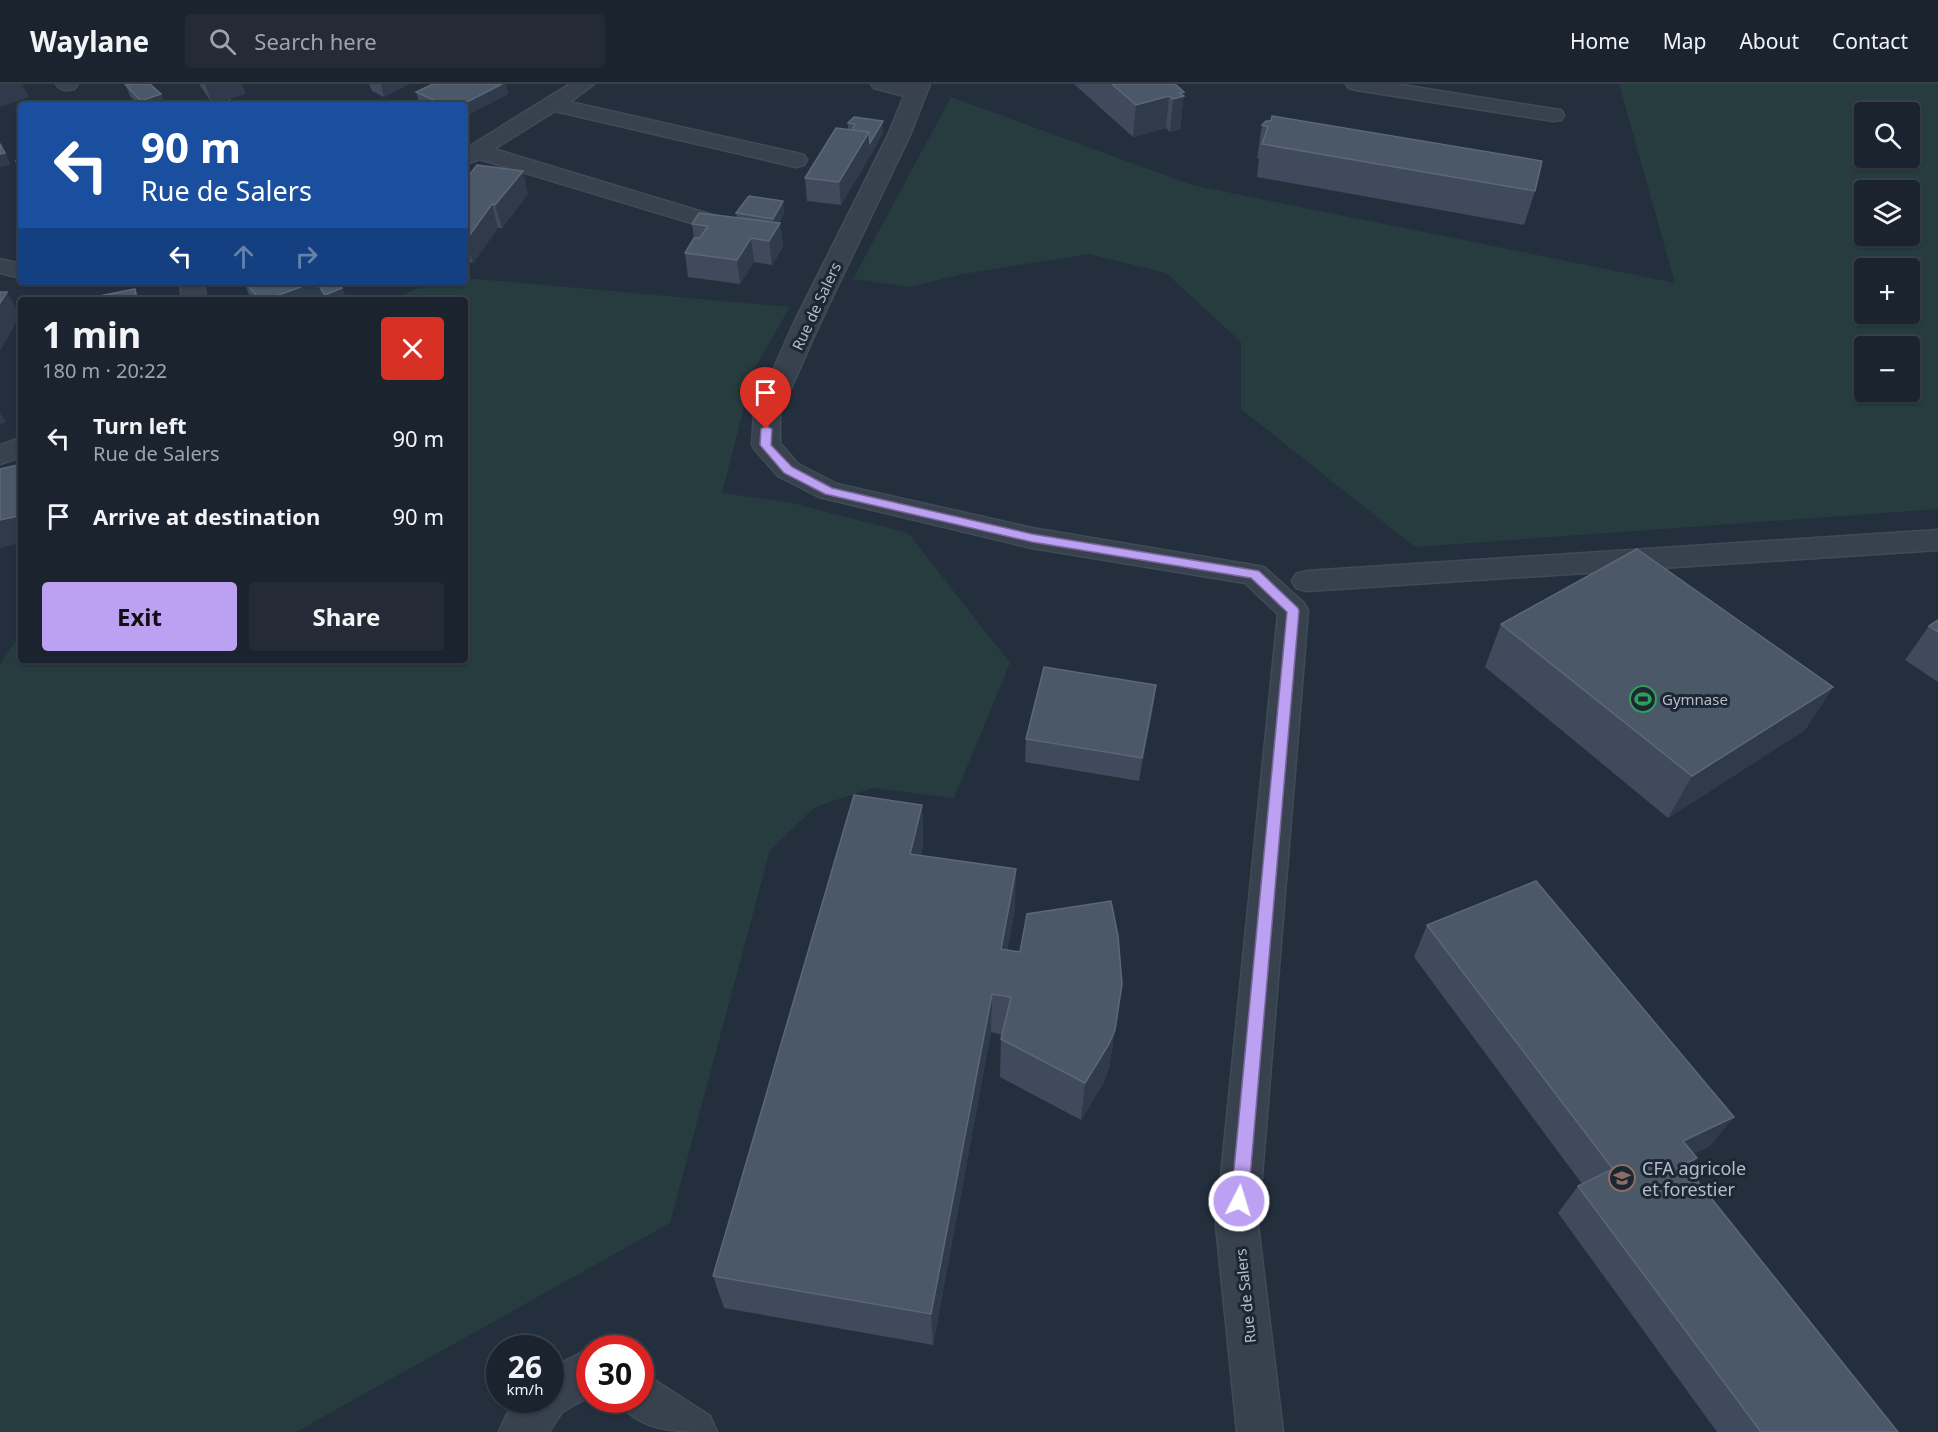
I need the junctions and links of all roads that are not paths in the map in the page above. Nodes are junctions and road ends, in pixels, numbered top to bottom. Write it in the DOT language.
graph roads {
  1 [pos="584,84"];
  2 [pos="881,84"];
  3 [pos="1356,84"];
  4 [pos="918,88"];
  5 [pos="553,104"];
  6 [pos="1553,115"];
  7 [pos="470,154"];
  8 [pos="796,160"];
  9 [pos="754,235"];
  10 [pos="0,266"];
  11 [pos="18,270"];
  12 [pos="18,448"];
  13 [pos="0,455"];
  14 [pos="1938,540"];
  15 [pos="1307,581"];
  16 [pos="654,1406"];
  17 [pos="536,1413"];
  18 [pos="522,1432"];
  19 [pos="694,1432"];
  20 [pos="1260,1432"];
  1 -- 5 [label="street"];
  2 -- 4 [label="street"];
  3 -- 6 [label="street"];
  4 -- 20 [label="street, Rue de Salers"];
  5 -- 7 [label="street"];
  5 -- 8 [label="street"];
  7 -- 9 [label="street"];
  10 -- 11 [label="street"];
  12 -- 13 [label="street"];
  14 -- 15 [label="street"];
  16 -- 19 [label="street"];
  17 -- 18 [label="street"];
}
